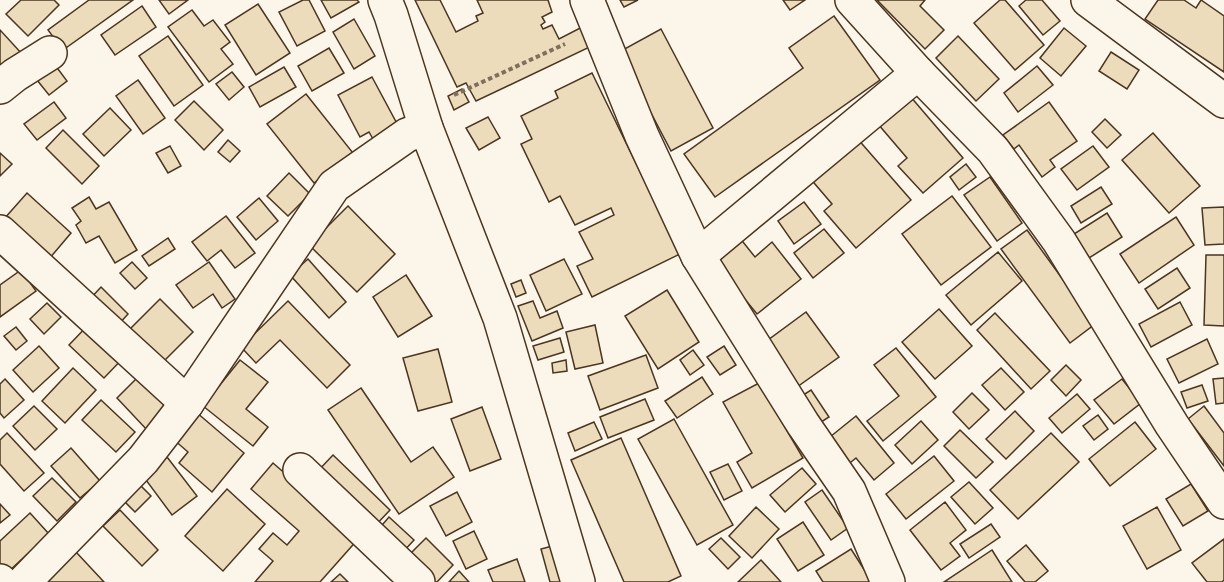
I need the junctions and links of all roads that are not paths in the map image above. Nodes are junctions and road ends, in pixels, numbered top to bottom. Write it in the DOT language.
graph roads {
  1 [pos="385,0"];
  2 [pos="852,0"];
  3 [pos="1088,0"];
  4 [pos="593,14"];
  5 [pos="50,53"];
  6 [pos="918,73"];
  7 [pos="0,87"];
  8 [pos="1224,101"];
  9 [pos="424,119"];
  10 [pos="0,232"];
  11 [pos="698,256"];
  12 [pos="187,403"];
  13 [pos="300,470"];
  14 [pos="1224,502"];
  15 [pos="24,582"];
  16 [pos="418,582"];
  17 [pos="578,582"];
  18 [pos="888,582"];
  1 -- 9 [label="street"];
  2 -- 6 [label="street"];
  3 -- 8 [label="street"];
  4 -- 11 [label="street"];
  5 -- 7 [label="street"];
  6 -- 11 [label="street"];
  6 -- 14 [label="street"];
  9 -- 12 [label="street"];
  9 -- 17 [label="street"];
  10 -- 12 [label="street"];
  11 -- 18 [label="street"];
  12 -- 15 [label="street"];
  13 -- 16 [label="street"];
}
